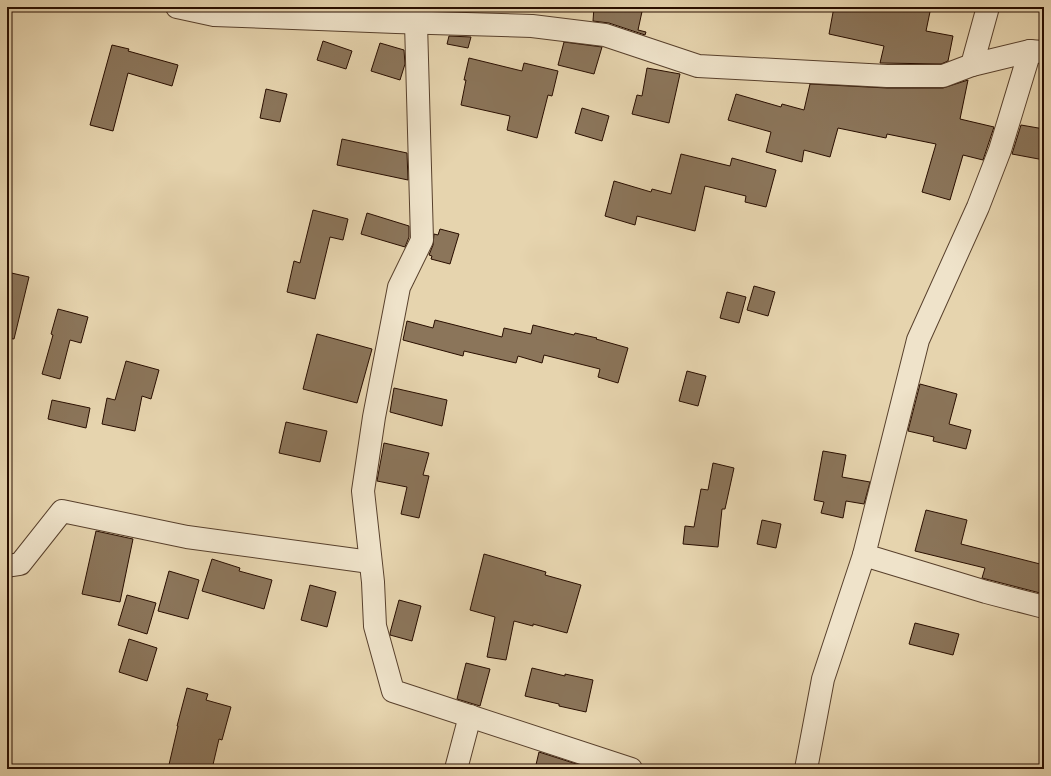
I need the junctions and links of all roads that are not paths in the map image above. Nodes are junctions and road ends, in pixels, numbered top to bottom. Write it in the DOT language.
graph roads {
  1 [pos="178,7"];
  2 [pos="988,7"];
  3 [pos="416,23"];
  4 [pos="1037,51"];
  5 [pos="972,65"];
  6 [pos="864,555"];
  7 [pos="370,562"];
  8 [pos="7,566"];
  9 [pos="1044,607"];
  10 [pos="470,716"];
  11 [pos="456,769"];
  12 [pos="631,769"];
  13 [pos="806,769"];
  1 -- 3 [label="street"];
  2 -- 5 [label="street"];
  3 -- 5 [label="street"];
  3 -- 7 [label="street"];
  4 -- 5 [label="street"];
  4 -- 6 [label="street"];
  6 -- 9 [label="street"];
  6 -- 13 [label="street"];
  7 -- 8 [label="street"];
  7 -- 10 [label="street"];
  10 -- 11 [label="street"];
  10 -- 12 [label="street"];
}
